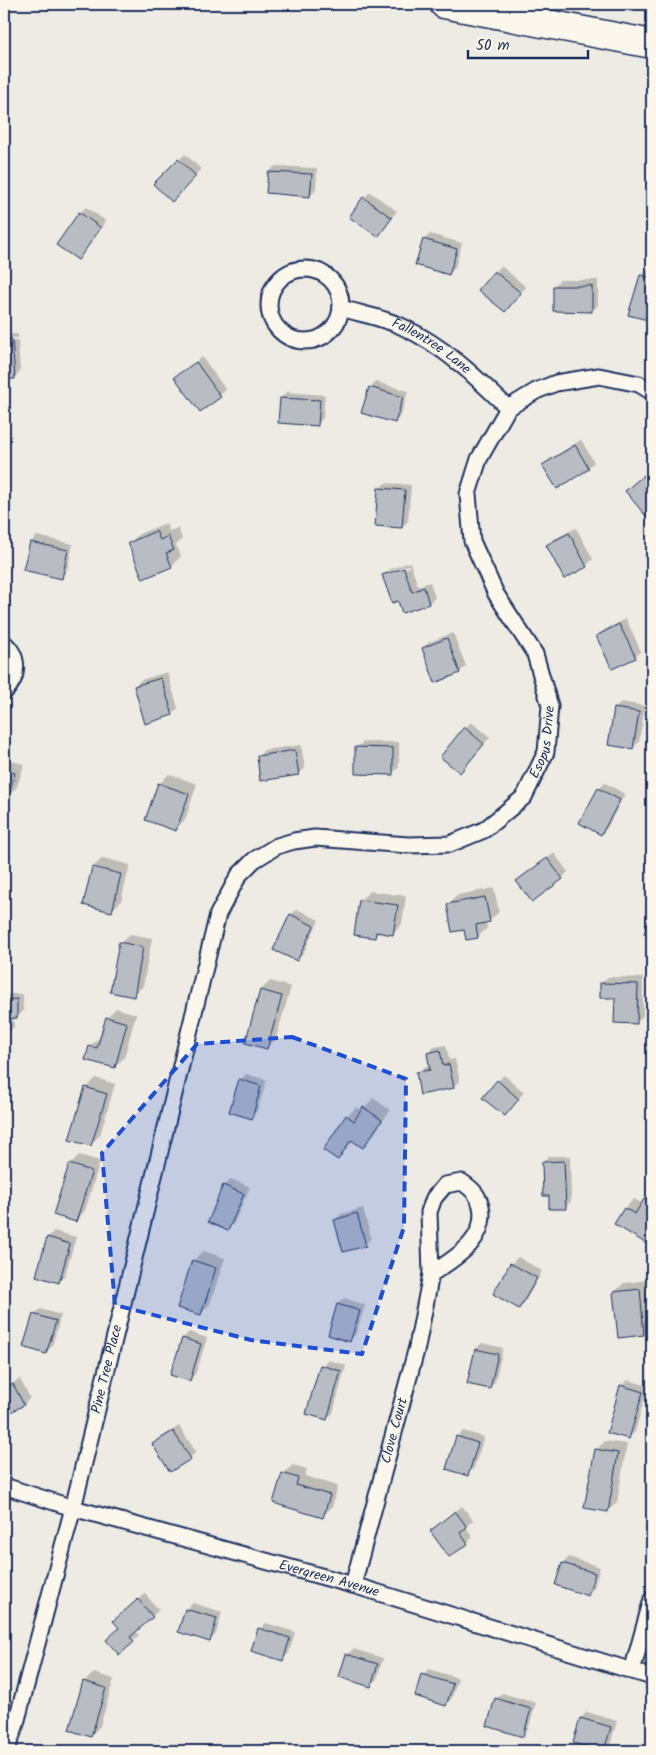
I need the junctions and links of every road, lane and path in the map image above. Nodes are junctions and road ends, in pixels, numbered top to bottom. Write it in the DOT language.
graph roads {
  1 [pos="444,4"];
  2 [pos="652,44"];
  3 [pos="340,308"];
  4 [pos="652,392"];
  5 [pos="508,408"];
  6 [pos="4,643"];
  7 [pos="4,692"];
  8 [pos="200,986"];
  9 [pos="431,1274"];
  10 [pos="4,1486"];
  11 [pos="73,1508"];
  12 [pos="353,1585"];
  13 [pos="652,1600"];
  14 [pos="632,1671"];
  15 [pos="652,1677"];
  16 [pos="6,1751"];
  1 -- 2 [label="highway"];
  3 -- 3 [label="street"];
  3 -- 5 [label="street, Fallentree Lane"];
  4 -- 5 [label="street, Esopus Drive"];
  5 -- 8 [label="street, Esopus Drive"];
  6 -- 7 [label="street"];
  8 -- 11 [label="street, Pine Tree Place"];
  9 -- 9 [label="street, Clove Court"];
  9 -- 12 [label="street, Clove Court"];
  10 -- 11 [label="street, Evergreen Avenue"];
  11 -- 12 [label="street, Evergreen Avenue"];
  11 -- 16 [label="street, Pine Tree Place"];
  12 -- 14 [label="street, Evergreen Avenue"];
  13 -- 14 [label="street"];
  14 -- 15 [label="street, Evergreen Avenue"];
}
